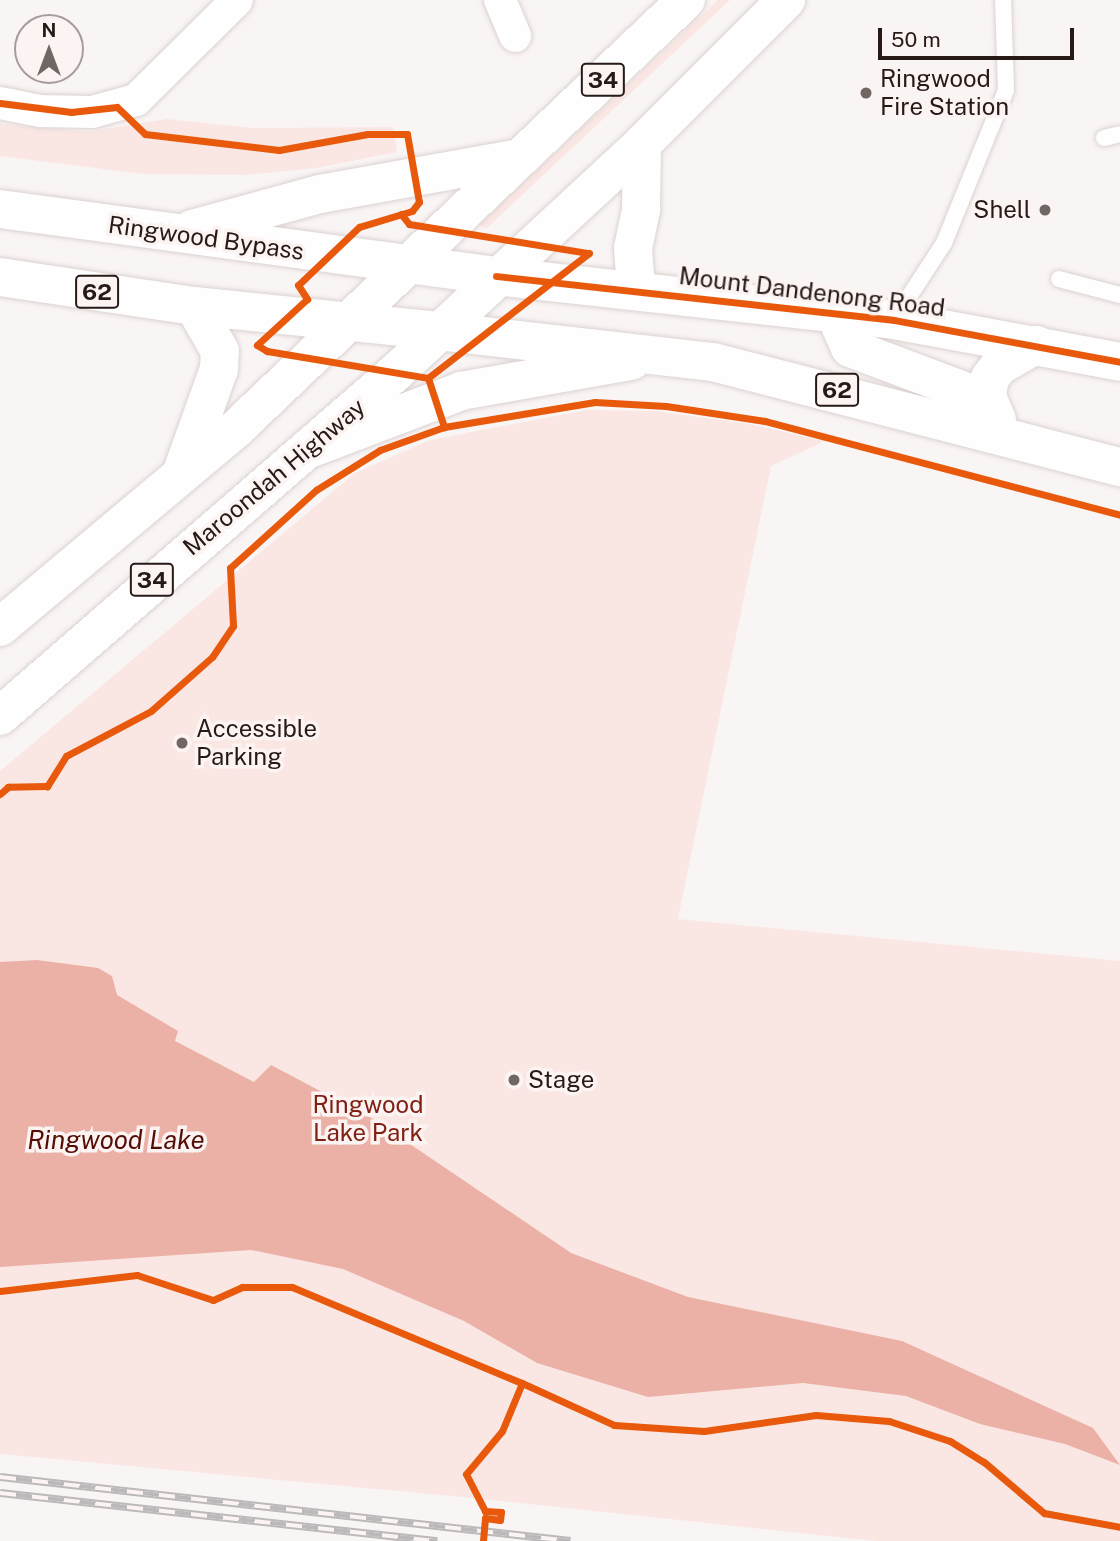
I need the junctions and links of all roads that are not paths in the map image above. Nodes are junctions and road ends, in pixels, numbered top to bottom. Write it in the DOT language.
graph roads {
  1 [pos="237,0"];
  2 [pos="500,0"];
  3 [pos="685,0"];
  4 [pos="1003,0"];
  5 [pos="780,2"];
  6 [pos="515,36"];
  7 [pos="0,103"];
  8 [pos="642,144"];
  9 [pos="520,158"];
  10 [pos="0,209"];
  11 [pos="173,234"];
  12 [pos="411,264"];
  13 [pos="496,276"];
  14 [pos="0,277"];
  15 [pos="1059,279"];
  16 [pos="636,289"];
  17 [pos="1120,295"];
  18 [pos="194,306"];
  19 [pos="834,312"];
  20 [pos="894,320"];
  21 [pos="346,321"];
  22 [pos="439,331"];
  23 [pos="1036,345"];
  24 [pos="664,355"];
  25 [pos="1120,362"];
  26 [pos="988,400"];
  27 [pos="1007,438"];
  28 [pos="309,449"];
  29 [pos="1120,467"];
  30 [pos="183,470"];
  31 [pos="0,627"];
  32 [pos="0,716"];
  1 -- 7 [label="street"];
  2 -- 6 [label="street"];
  3 -- 9 [label="main road, 34"];
  4 -- 20 [label="lane"];
  5 -- 8 [label="main road, Maroondah Highway / 34"];
  8 -- 13 [label="main road, Maroondah Highway / 34"];
  8 -- 16 [label="main road"];
  9 -- 11 [label="main road"];
  9 -- 12 [label="main road, 34"];
  10 -- 11 [label="main road, Ringwood Bypass"];
  11 -- 12 [label="main road, Ringwood Bypass"];
  12 -- 13 [label="main road, Ringwood Bypass"];
  12 -- 21 [label="main road, 34"];
  13 -- 16 [label="main road, Mount Dandenong Road"];
  13 -- 22 [label="main road, Maroondah Highway / 34"];
  14 -- 18 [label="main road, 62"];
  15 -- 17 [label="lane"];
  16 -- 19 [label="main road, Mount Dandenong Road"];
  18 -- 21 [label="main road, 62"];
  18 -- 30 [label="main road"];
  19 -- 20 [label="main road, Mount Dandenong Road"];
  19 -- 26 [label="main road"];
  20 -- 23 [label="main road, Mount Dandenong Road"];
  21 -- 22 [label="main road, 62"];
  21 -- 30 [label="main road, 34"];
  22 -- 24 [label="main road, 62"];
  22 -- 28 [label="main road, Maroondah Highway / 34"];
  23 -- 25 [label="main road, Mount Dandenong Road"];
  23 -- 26 [label="main road"];
  24 -- 27 [label="main road, 62"];
  24 -- 28 [label="main road"];
  26 -- 27 [label="main road"];
  27 -- 29 [label="main road, 62"];
  28 -- 32 [label="main road, Maroondah Highway / 34"];
  30 -- 31 [label="main road, 34"];
}
